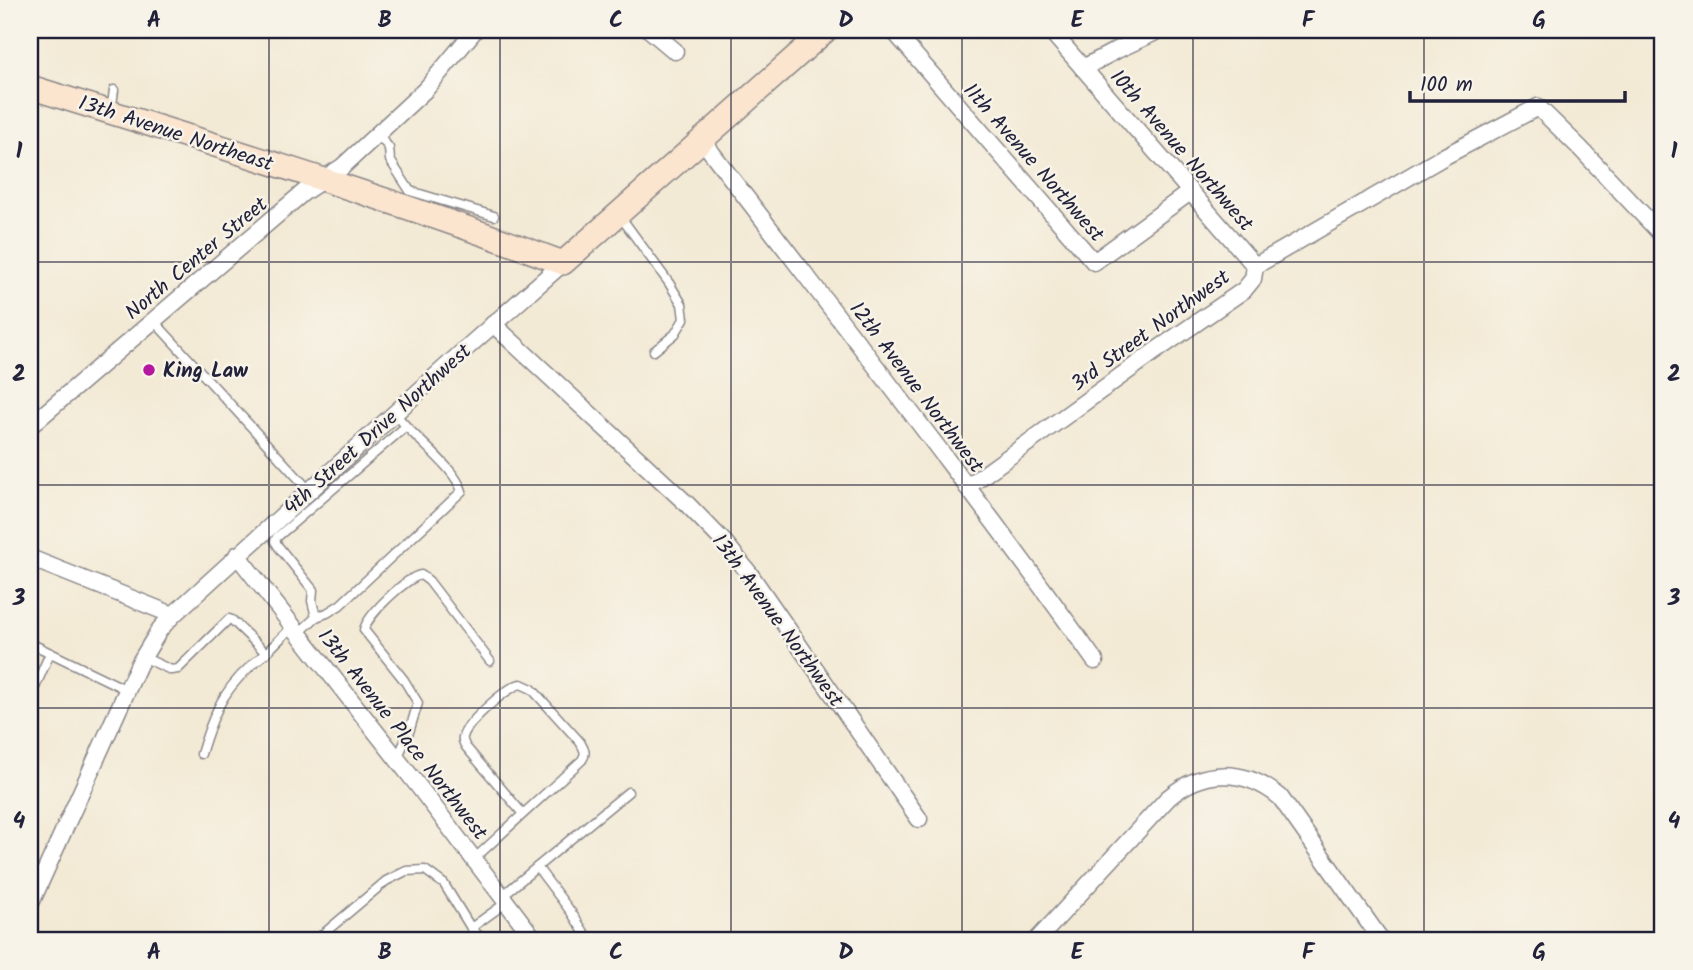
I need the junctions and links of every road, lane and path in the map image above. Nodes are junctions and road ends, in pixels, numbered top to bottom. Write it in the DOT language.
graph roads {
  1 [pos="475,30"];
  2 [pos="650,30"];
  3 [pos="826,30"];
  4 [pos="893,30"];
  5 [pos="1050,30"];
  6 [pos="1160,30"];
  7 [pos="675,51"];
  8 [pos="1083,68"];
  9 [pos="30,87"];
  10 [pos="378,134"];
  11 [pos="702,140"];
  12 [pos="322,180"];
  13 [pos="1190,192"];
  14 [pos="406,199"];
  15 [pos="619,213"];
  16 [pos="494,216"];
  17 [pos="1663,236"];
  18 [pos="563,263"];
  19 [pos="1255,266"];
  20 [pos="153,321"];
  21 [pos="494,324"];
  22 [pos="654,351"];
  23 [pos="400,420"];
  24 [pos="30,426"];
  25 [pos="967,487"];
  26 [pos="309,490"];
  27 [pos="286,520"];
  28 [pos="237,555"];
  29 [pos="31,563"];
  30 [pos="173,615"];
  31 [pos="316,617"];
  32 [pos="295,630"];
  33 [pos="30,643"];
  34 [pos="50,653"];
  35 [pos="266,653"];
  36 [pos="143,657"];
  37 [pos="490,661"];
  38 [pos="1095,661"];
  39 [pos="127,690"];
  40 [pos="30,699"];
  41 [pos="201,754"];
  42 [pos="397,760"];
  43 [pos="628,792"];
  44 [pos="523,814"];
  45 [pos="919,819"];
  46 [pos="474,859"];
  47 [pos="537,867"];
  48 [pos="37,871"];
  49 [pos="504,899"];
  50 [pos="30,905"];
  51 [pos="471,928"];
  52 [pos="316,940"];
  53 [pos="483,940"];
  54 [pos="535,940"];
  55 [pos="589,940"];
  56 [pos="1037,940"];
  57 [pos="1381,940"];
  1 -- 10 [label="street, North Center Street"];
  2 -- 7 [label="street"];
  3 -- 11 [label="main road, 4th Street Drive Northwest"];
  4 -- 13 [label="street, 11th Avenue Northwest"];
  5 -- 8 [label="street, 10th Avenue Northwest"];
  6 -- 8 [label="street"];
  8 -- 13 [label="street, 10th Avenue Northwest"];
  9 -- 12 [label="main road, 13th Avenue Northeast"];
  10 -- 12 [label="street, North Center Street"];
  10 -- 14 [label="lane"];
  11 -- 15 [label="main road, 4th Street Drive Northwest"];
  11 -- 25 [label="street, 12th Avenue Northwest"];
  12 -- 14 [label="main road"];
  12 -- 20 [label="street, North Center Street"];
  13 -- 19 [label="street, 10th Avenue Northwest"];
  14 -- 16 [label="lane"];
  14 -- 18 [label="main road"];
  15 -- 18 [label="main road, 4th Street Drive Northwest"];
  15 -- 22 [label="lane"];
  17 -- 19 [label="street, 3rd Street Northwest"];
  18 -- 21 [label="street, 4th Street Drive Northwest"];
  19 -- 25 [label="street, 3rd Street Northwest"];
  20 -- 24 [label="street, North Center Street"];
  20 -- 26 [label="lane"];
  21 -- 23 [label="street, 4th Street Drive Northwest"];
  21 -- 45 [label="street, 13th Avenue Northwest"];
  23 -- 26 [label="street, 4th Street Drive Northwest"];
  23 -- 27 [label="lane"];
  23 -- 31 [label="lane"];
  25 -- 38 [label="street, 12th Avenue Northwest"];
  26 -- 27 [label="street, 4th Street Drive Northwest"];
  27 -- 28 [label="street, 4th Street Drive Northwest"];
  27 -- 31 [label="lane"];
  28 -- 30 [label="street, 4th Street Drive Northwest"];
  28 -- 32 [label="street, 13th Avenue Place Northwest"];
  29 -- 30 [label="street"];
  30 -- 36 [label="street, 4th Street Drive Northwest"];
  31 -- 32 [label="lane"];
  32 -- 35 [label="lane"];
  32 -- 42 [label="street, 13th Avenue Place Northwest"];
  33 -- 34 [label="lane"];
  34 -- 39 [label="lane"];
  34 -- 40 [label="lane"];
  35 -- 36 [label="lane"];
  35 -- 41 [label="lane"];
  36 -- 39 [label="street, 4th Street Drive Northwest"];
  37 -- 42 [label="lane"];
  39 -- 48 [label="street, 4th Street Drive Northwest"];
  42 -- 46 [label="street, 13th Avenue Place Northwest"];
  43 -- 47 [label="lane"];
  44 -- 44 [label="lane"];
  44 -- 46 [label="lane"];
  46 -- 49 [label="street, 13th Avenue Place Northwest"];
  47 -- 49 [label="lane"];
  47 -- 55 [label="lane"];
  48 -- 50 [label="street, 4th Street Drive Northwest"];
  49 -- 51 [label="lane"];
  49 -- 54 [label="street, 13th Avenue Place Northwest"];
  51 -- 52 [label="lane"];
  51 -- 53 [label="lane"];
  56 -- 57 [label="street"];
}
